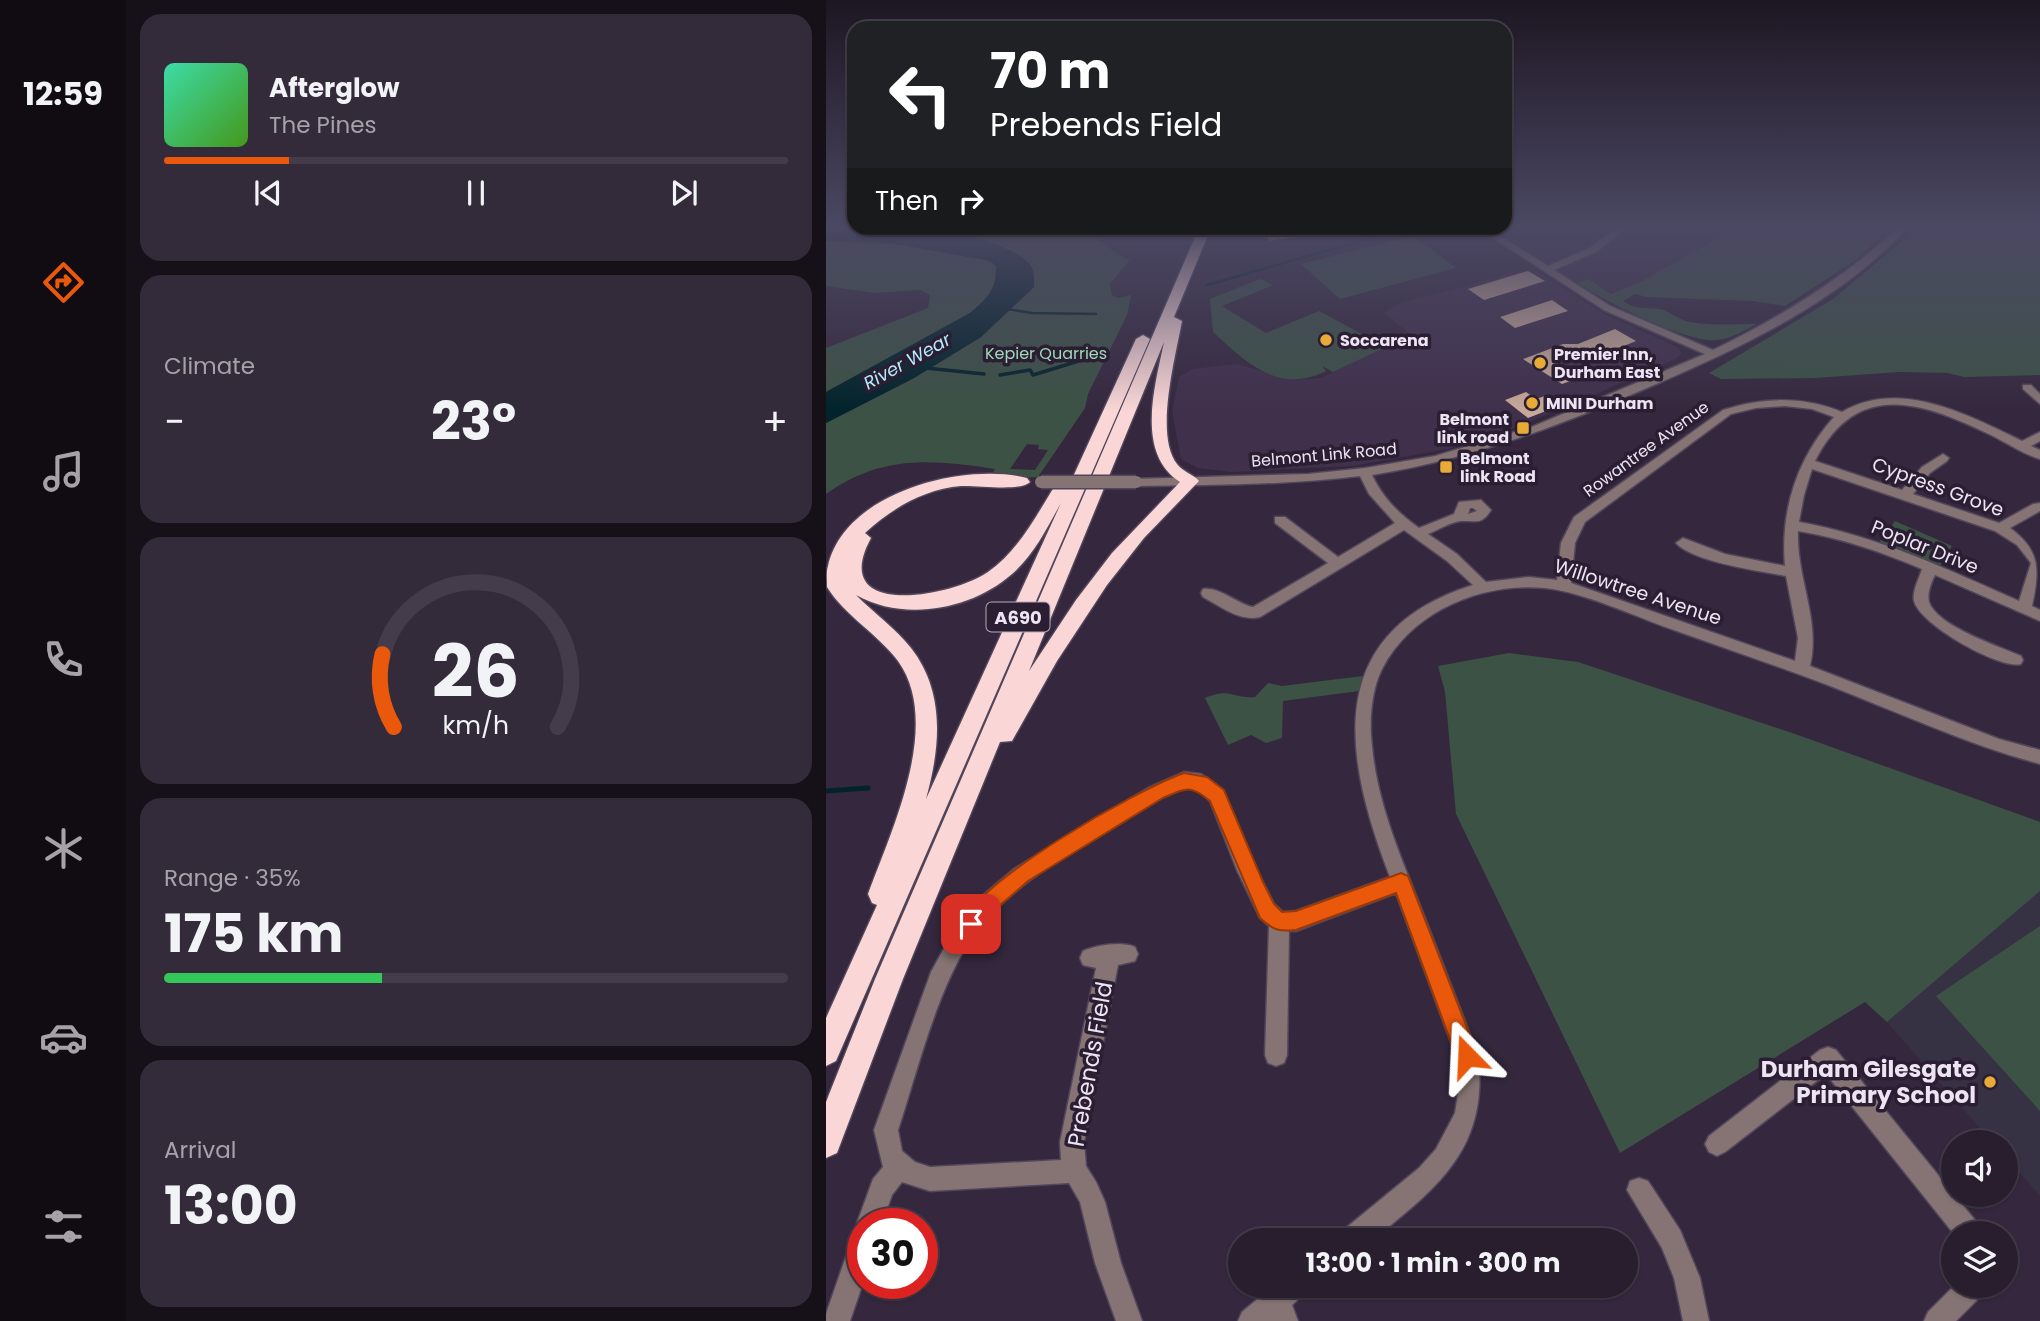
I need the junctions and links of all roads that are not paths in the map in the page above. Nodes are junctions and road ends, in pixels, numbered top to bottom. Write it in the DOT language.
graph roads {
  1 [pos="1165,289"];
  2 [pos="1180,289"];
  3 [pos="1184,289"];
  4 [pos="1576,289"];
  5 [pos="1832,289"];
  6 [pos="1713,354"];
  7 [pos="2027,387"];
  8 [pos="2040,401"];
  9 [pos="1842,416"];
  10 [pos="2040,436"];
  11 [pos="1094,444"];
  12 [pos="2022,446"];
  13 [pos="1930,452"];
  14 [pos="2040,455"];
  15 [pos="1808,463"];
  16 [pos="1364,472"];
  17 [pos="1190,481"];
  18 [pos="1010,482"];
  19 [pos="1905,495"];
  20 [pos="2036,505"];
  21 [pos="1460,517"];
  22 [pos="1280,520"];
  23 [pos="1404,524"];
  24 [pos="1792,525"];
  25 [pos="2000,528"];
  26 [pos="1418,534"];
  27 [pos="1680,543"];
  28 [pos="1337,564"];
  29 [pos="1930,568"];
  30 [pos="1793,572"];
  31 [pos="1482,586"];
  32 [pos="1564,586"];
  33 [pos="1208,593"];
  34 [pos="2023,609"];
  35 [pos="2040,616"];
  36 [pos="2015,660"];
  37 [pos="1801,670"];
  38 [pos="2040,757"];
  39 [pos="956,819"];
  40 [pos="1401,882"];
  41 [pos="1279,922"];
  42 [pos="1109,956"];
  43 [pos="844,1006"];
  44 [pos="826,1051"];
  45 [pos="1276,1055"];
  46 [pos="826,1142"];
  47 [pos="1717,1144"];
  48 [pos="900,1166"];
  49 [pos="1074,1171"];
  50 [pos="1639,1190"];
  51 [pos="875,1208"];
  52 [pos="1960,1221"];
  53 [pos="1366,1228"];
  54 [pos="847,1292"];
  55 [pos="1961,1298"];
  56 [pos="1285,1303"];
  57 [pos="837,1321"];
  58 [pos="1129,1321"];
  59 [pos="1251,1321"];
  60 [pos="1696,1321"];
  61 [pos="1937,1321"];
  1 -- 11 [label="highway, A690"];
  2 -- 39 [label="highway, A690"];
  3 -- 17 [label="highway"];
  4 -- 6 [label="street"];
  5 -- 6 [label="street, Belmont Link Road"];
  6 -- 16 [label="street, Belmont Link Road"];
  7 -- 8 [label="street"];
  9 -- 12 [label="street"];
  9 -- 15 [label="street"];
  9 -- 32 [label="street, Rowantree Avenue"];
  10 -- 12 [label="street"];
  11 -- 18 [label="highway"];
  11 -- 43 [label="highway, A690"];
  12 -- 14 [label="street"];
  13 -- 19 [label="street"];
  15 -- 19 [label="street, Cypress Grove"];
  15 -- 24 [label="street"];
  16 -- 17 [label="street, Belmont Link Road"];
  16 -- 23 [label="street"];
  17 -- 18 [label="street, Belmont Link Road, bridge"];
  17 -- 39 [label="highway"];
  18 -- 43 [label="highway"];
  19 -- 25 [label="street, Cypress Grove"];
  20 -- 25 [label="street"];
  21 -- 26 [label="street"];
  22 -- 28 [label="street"];
  23 -- 26 [label="street"];
  23 -- 28 [label="street"];
  24 -- 29 [label="street, Poplar Drive"];
  24 -- 30 [label="street"];
  25 -- 34 [label="street, Cypress Grove"];
  26 -- 31 [label="street"];
  27 -- 30 [label="street"];
  28 -- 33 [label="street"];
  29 -- 34 [label="street, Poplar Drive"];
  29 -- 36 [label="street"];
  30 -- 37 [label="street"];
  31 -- 32 [label="street, Willowtree Avenue"];
  31 -- 40 [label="street, Willowtree Avenue"];
  32 -- 37 [label="street, Willowtree Avenue"];
  34 -- 35 [label="street, Poplar Drive"];
  37 -- 38 [label="street, Willowtree Avenue"];
  39 -- 46 [label="highway, A690"];
  40 -- 41 [label="street"];
  40 -- 53 [label="street, Willowtree Avenue"];
  41 -- 45 [label="street"];
  41 -- 48 [label="street"];
  42 -- 49 [label="street, Prebends Field"];
  43 -- 44 [label="highway, A690"];
  47 -- 52 [label="street"];
  48 -- 49 [label="street, Prebends Field"];
  48 -- 51 [label="street"];
  49 -- 58 [label="street, Prebends Field"];
  50 -- 60 [label="street"];
  54 -- 57 [label="street"];
  55 -- 61 [label="street"];
  56 -- 59 [label="street"];
}
